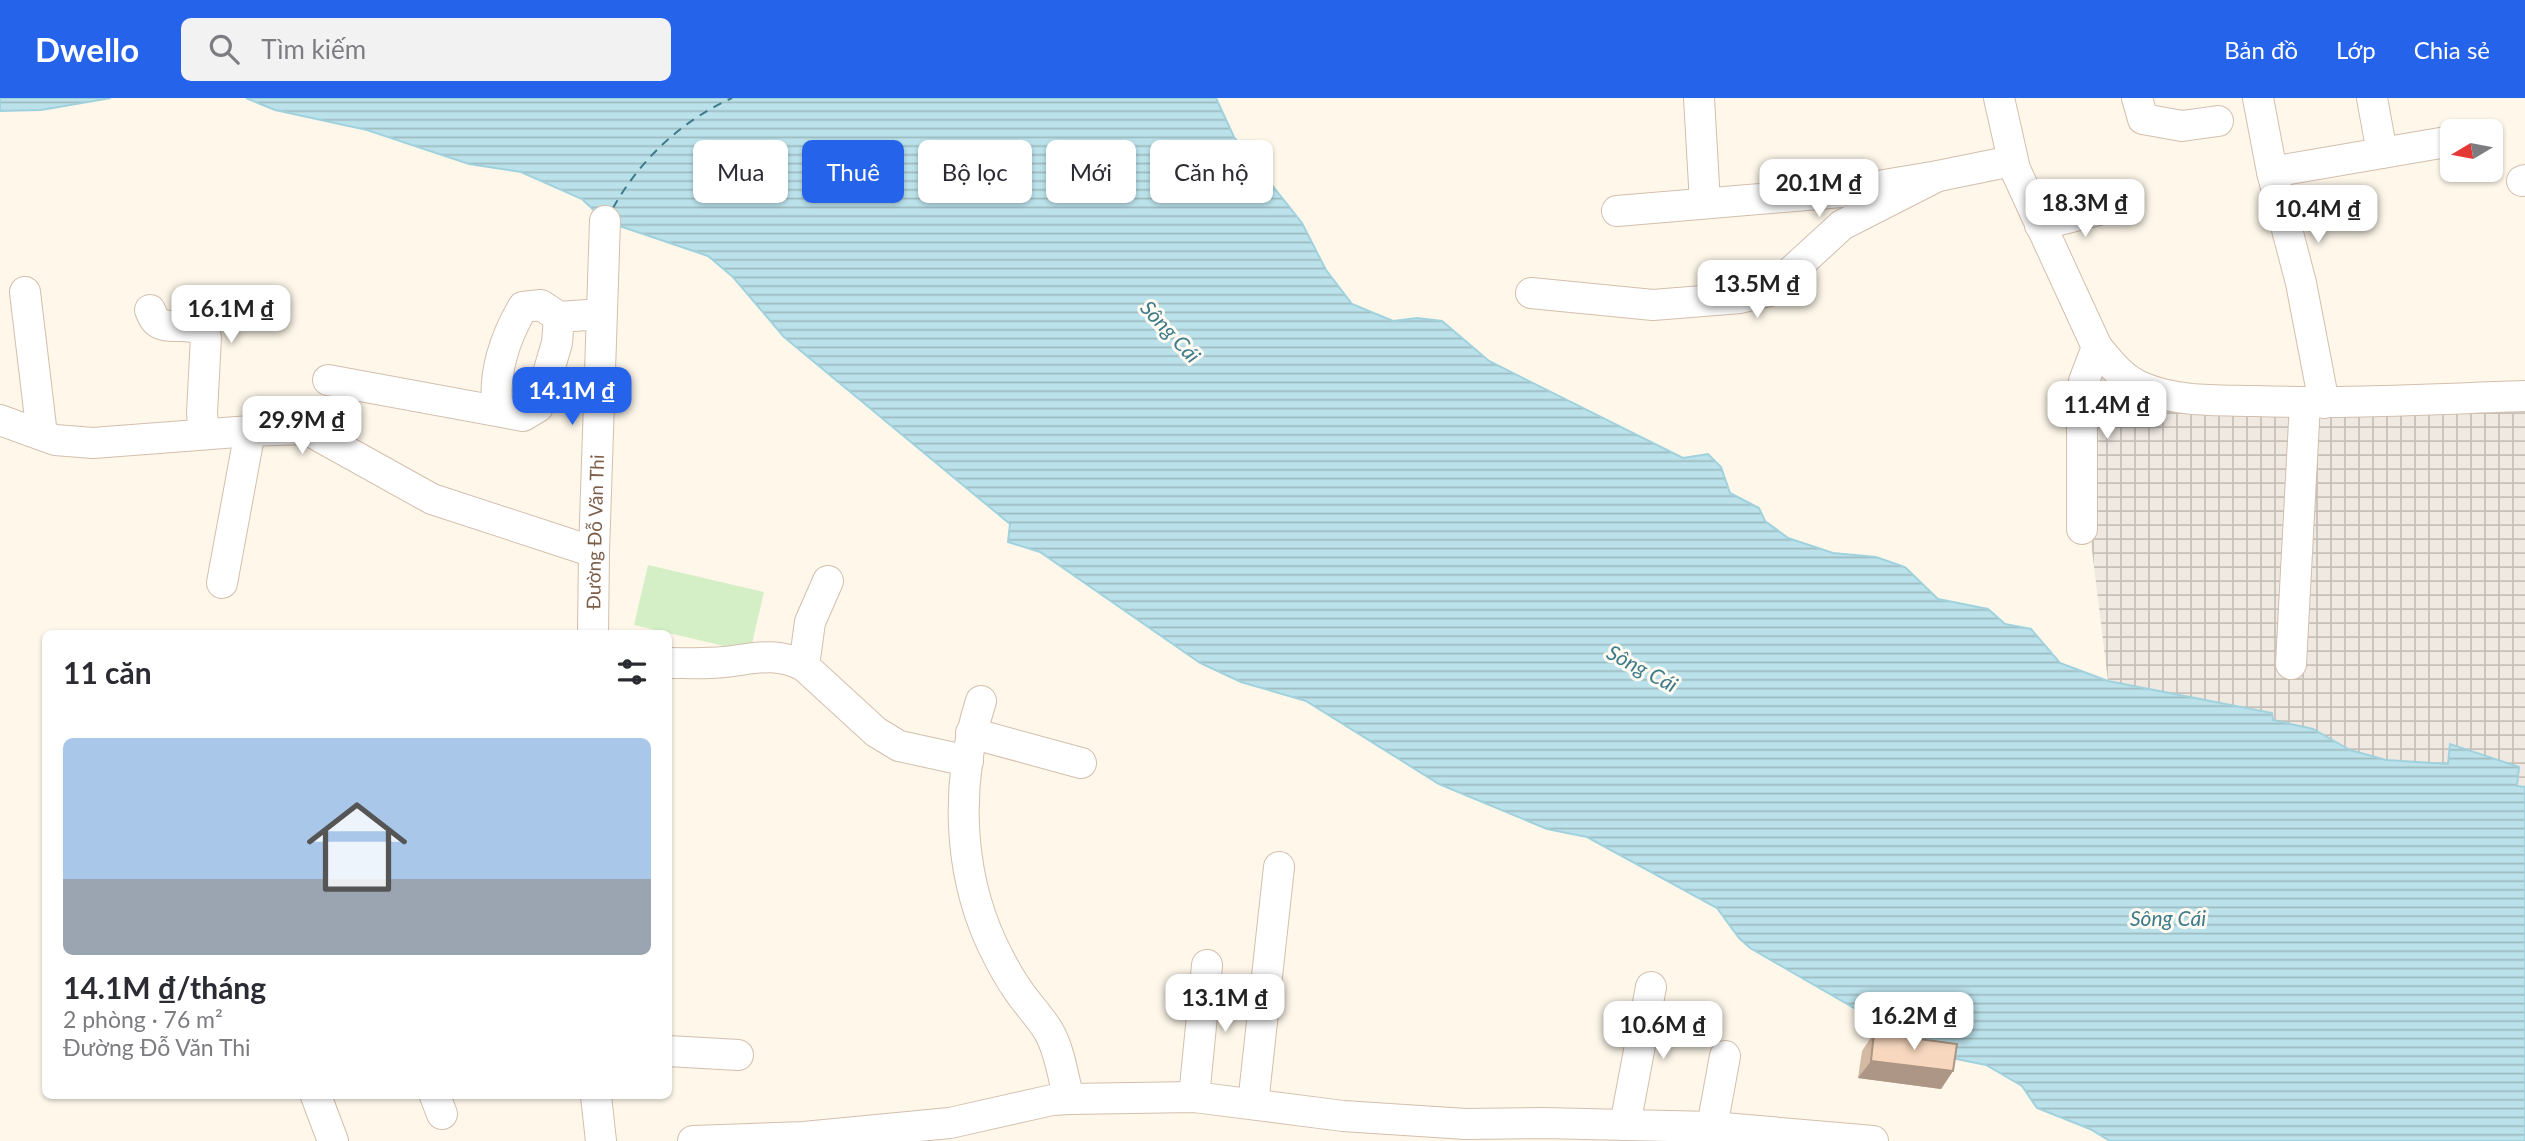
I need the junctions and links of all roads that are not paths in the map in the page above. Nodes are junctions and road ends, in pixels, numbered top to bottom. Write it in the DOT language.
graph roads {
  1 [pos="1699,98"];
  2 [pos="1999,98"];
  3 [pos="2137,98"];
  4 [pos="2258,98"];
  5 [pos="2372,98"];
  6 [pos="2218,121"];
  7 [pos="2440,143"];
  8 [pos="2382,153"];
  9 [pos="2012,161"];
  10 [pos="2272,172"];
  11 [pos="1938,176"];
  12 [pos="1705,203"];
  13 [pos="2118,205"];
  14 [pos="1617,211"];
  15 [pos="605,221"];
  16 [pos="2040,225"];
  17 [pos="25,292"];
  18 [pos="1531,293"];
  19 [pos="150,310"];
  20 [pos="601,314"];
  21 [pos="559,317"];
  22 [pos="2097,347"];
  23 [pos="328,380"];
  24 [pos="2525,396"];
  25 [pos="2314,403"];
  26 [pos="498,410"];
  27 [pos="0,420"];
  28 [pos="250,431"];
  29 [pos="204,434"];
  30 [pos="42,435"];
  31 [pos="2082,529"];
  32 [pos="594,552"];
  33 [pos="828,582"];
  34 [pos="222,583"];
  35 [pos="593,630"];
  36 [pos="808,634"];
  37 [pos="768,656"];
  38 [pos="672,663"];
  39 [pos="2291,664"];
  40 [pos="804,666"];
  41 [pos="981,701"];
  42 [pos="969,747"];
  43 [pos="1080,763"];
  44 [pos="1279,867"];
  45 [pos="1207,965"];
  46 [pos="1651,987"];
  47 [pos="672,1051"];
  48 [pos="738,1055"];
  49 [pos="1725,1056"];
  50 [pos="1194,1097"];
  51 [pos="317,1099"];
  52 [pos="596,1099"];
  53 [pos="1069,1099"];
  54 [pos="1253,1104"];
  55 [pos="1625,1125"];
  56 [pos="1712,1127"];
  57 [pos="1379,1130"];
  58 [pos="1464,1132"];
  59 [pos="1536,1132"];
  60 [pos="1772,1136"];
  61 [pos="333,1141"];
  62 [pos="601,1141"];
  63 [pos="694,1141"];
  64 [pos="1873,1141"];
  1 -- 12 [label="street"];
  2 -- 9 [label="street"];
  3 -- 6 [label="street"];
  4 -- 10 [label="street"];
  5 -- 8 [label="street"];
  7 -- 8 [label="street"];
  8 -- 10 [label="street"];
  9 -- 11 [label="street"];
  9 -- 16 [label="street"];
  10 -- 25 [label="street"];
  11 -- 12 [label="street"];
  11 -- 18 [label="street"];
  12 -- 14 [label="street"];
  13 -- 16 [label="street"];
  15 -- 20 [label="street, Đường Đỗ Văn Thi"];
  16 -- 22 [label="street"];
  17 -- 30 [label="street"];
  19 -- 29 [label="street"];
  20 -- 21 [label="street"];
  20 -- 32 [label="street, Đường Đỗ Văn Thi"];
  21 -- 26 [label="street"];
  21 -- 26 [label="street"];
  22 -- 25 [label="street"];
  22 -- 31 [label="street"];
  23 -- 26 [label="street"];
  24 -- 25 [label="street"];
  25 -- 39 [label="street"];
  27 -- 30 [label="street"];
  28 -- 29 [label="street"];
  28 -- 32 [label="street"];
  28 -- 34 [label="street"];
  29 -- 30 [label="street"];
  32 -- 35 [label="street, Đường Đỗ Văn Thi"];
  33 -- 36 [label="street"];
  36 -- 37 [label="street"];
  36 -- 40 [label="street"];
  37 -- 38 [label="street"];
  37 -- 40 [label="street"];
  40 -- 42 [label="street"];
  41 -- 42 [label="street"];
  42 -- 43 [label="street"];
  42 -- 53 [label="street"];
  44 -- 54 [label="street"];
  45 -- 50 [label="street"];
  46 -- 55 [label="street"];
  47 -- 48 [label="street"];
  49 -- 56 [label="street"];
  50 -- 53 [label="street"];
  50 -- 54 [label="street"];
  51 -- 61 [label="street"];
  52 -- 62 [label="street"];
  53 -- 63 [label="street"];
  54 -- 57 [label="street"];
  55 -- 56 [label="street"];
  55 -- 59 [label="street"];
  56 -- 60 [label="street"];
  57 -- 58 [label="street"];
  58 -- 59 [label="street"];
  60 -- 64 [label="street"];
}
